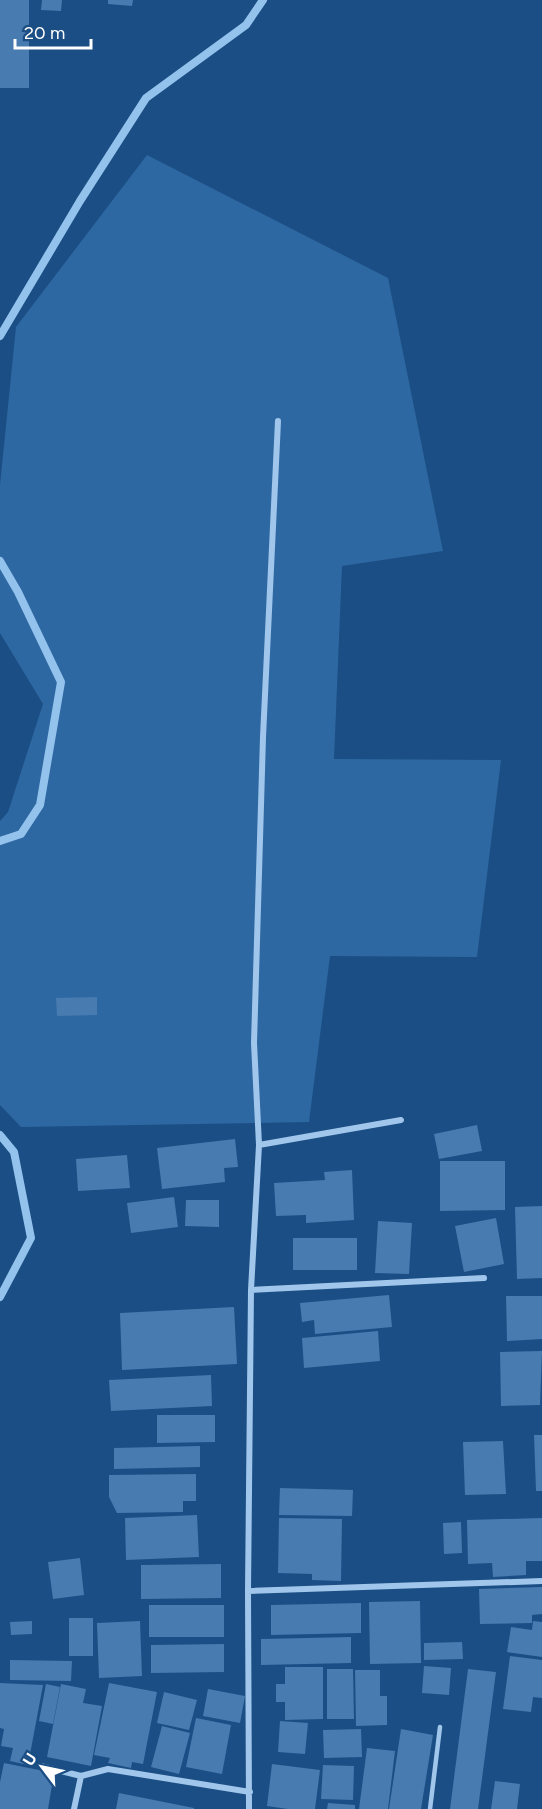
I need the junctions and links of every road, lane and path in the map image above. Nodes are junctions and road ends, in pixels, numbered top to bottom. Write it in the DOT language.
graph roads {
  1 [pos="278,421"];
  2 [pos="401,1120"];
  3 [pos="259,1145"];
  4 [pos="484,1278"];
  5 [pos="252,1290"];
  6 [pos="542,1581"];
  7 [pos="248,1591"];
  8 [pos="441,1727"];
  9 [pos="41,1766"];
  10 [pos="81,1776"];
  11 [pos="250,1792"];
  12 [pos="74,1809"];
  13 [pos="249,1809"];
  14 [pos="430,1809"];
  1 -- 3 [label="street"];
  2 -- 3 [label="street"];
  3 -- 5 [label="street"];
  4 -- 5 [label="street"];
  5 -- 7 [label="street"];
  6 -- 7 [label="street"];
  7 -- 11 [label="street"];
  8 -- 14 [label="lane"];
  9 -- 10 [label="street"];
  10 -- 11 [label="street"];
  10 -- 12 [label="street"];
  11 -- 13 [label="street"];
}
